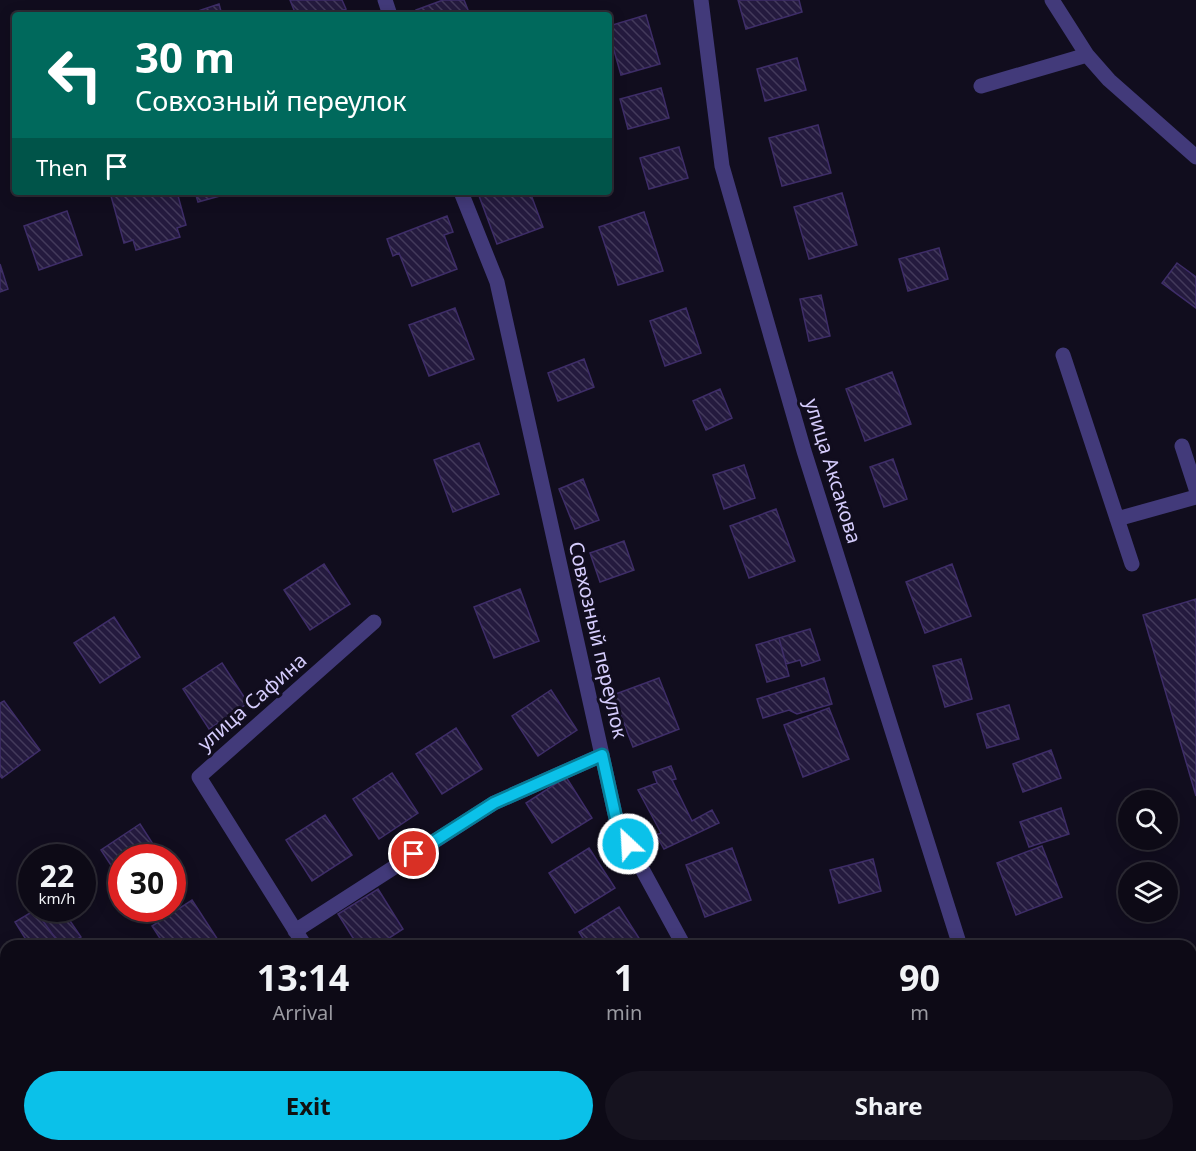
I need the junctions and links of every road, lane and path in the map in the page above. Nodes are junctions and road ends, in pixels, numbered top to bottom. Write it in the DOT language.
graph roads {
  1 [pos="701,0"];
  2 [pos="1052,0"];
  3 [pos="1087,55"];
  4 [pos="981,86"];
  5 [pos="1196,157"];
  6 [pos="462,195"];
  7 [pos="1063,356"];
  8 [pos="1182,446"];
  9 [pos="1196,489"];
  10 [pos="1196,497"];
  11 [pos="1117,519"];
  12 [pos="1132,564"];
  13 [pos="374,622"];
  14 [pos="602,755"];
  15 [pos="295,931"];
  16 [pos="301,940"];
  17 [pos="681,940"];
  18 [pos="958,940"];
  1 -- 18 [label="street, улица Аксакова"];
  2 -- 3 [label="street"];
  3 -- 4 [label="street"];
  3 -- 5 [label="street"];
  6 -- 14 [label="street, Совхозный переулок"];
  7 -- 11 [label="street"];
  8 -- 9 [label="street"];
  10 -- 11 [label="street"];
  11 -- 12 [label="street"];
  13 -- 15 [label="street, улица Сафина"];
  14 -- 15 [label="street, Совхозный переулок"];
  14 -- 17 [label="street"];
  15 -- 16 [label="street, улица Сафина"];
}
